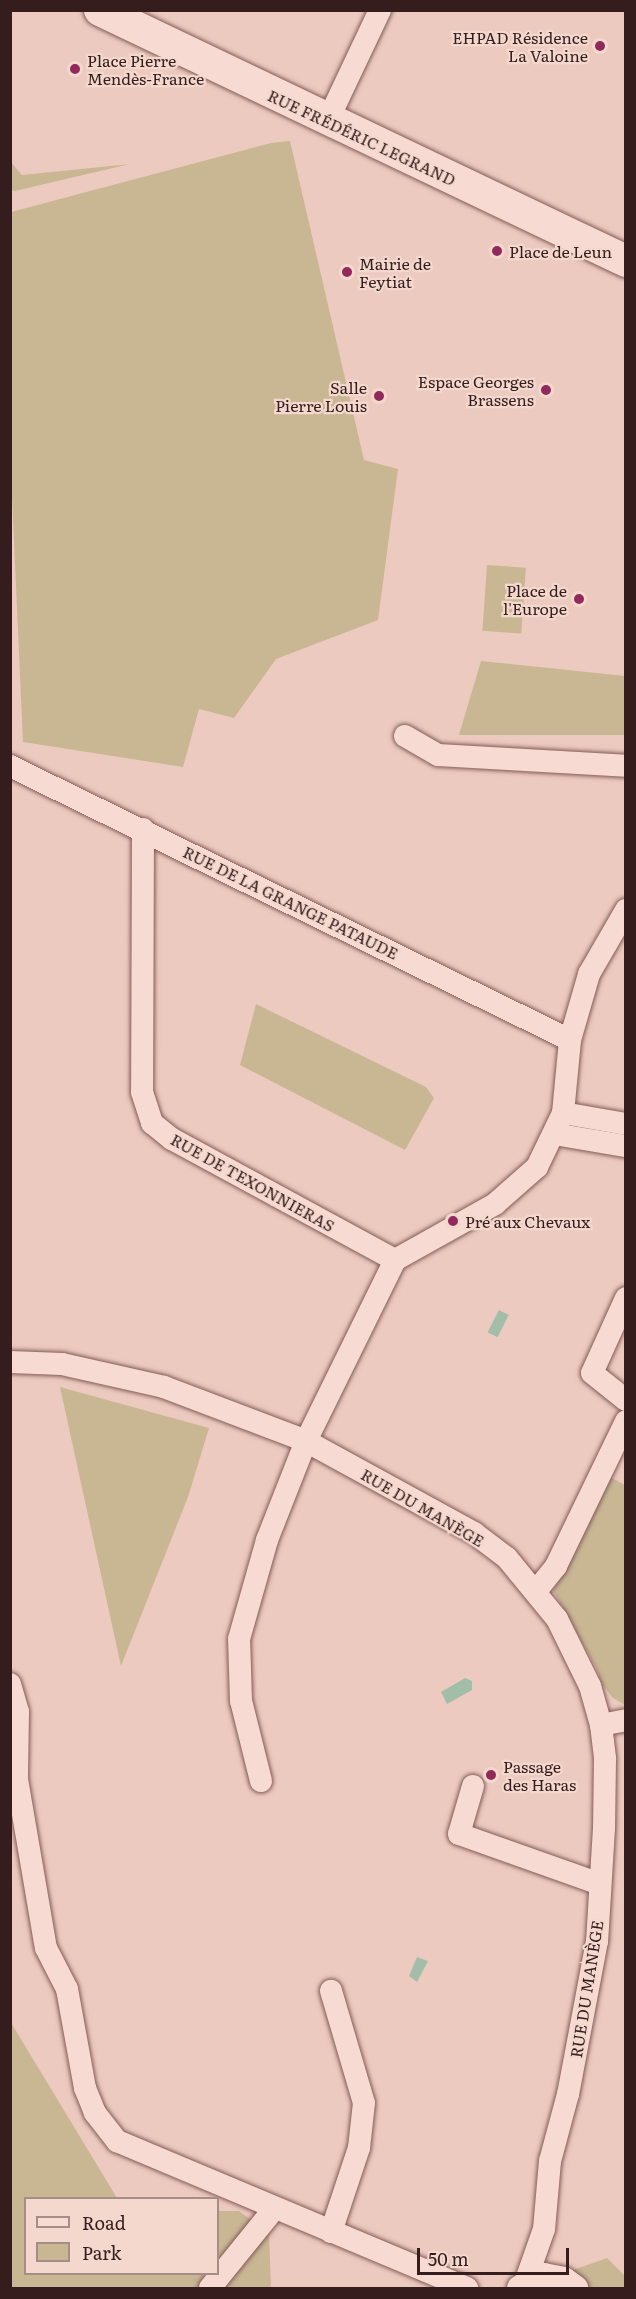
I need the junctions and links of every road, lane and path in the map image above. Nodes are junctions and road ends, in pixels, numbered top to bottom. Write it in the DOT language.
graph roads {
  1 [pos="100,10"];
  2 [pos="380,10"];
  3 [pos="328,120"];
  4 [pos="626,261"];
  5 [pos="405,736"];
  6 [pos="10,766"];
  7 [pos="626,766"];
  8 [pos="143,829"];
  9 [pos="626,910"];
  10 [pos="570,1040"];
  11 [pos="563,1113"];
  12 [pos="626,1124"];
  13 [pos="554,1134"];
  14 [pos="626,1146"];
  15 [pos="395,1260"];
  16 [pos="626,1298"];
  17 [pos="10,1362"];
  18 [pos="626,1400"];
  19 [pos="626,1421"];
  20 [pos="306,1441"];
  21 [pos="536,1591"];
  22 [pos="10,1684"];
  23 [pos="626,1720"];
  24 [pos="601,1725"];
  25 [pos="261,1781"];
  26 [pos="473,1786"];
  27 [pos="600,1884"];
  28 [pos="331,1990"];
  29 [pos="274,2209"];
  30 [pos="544,2229"];
  31 [pos="331,2232"];
  32 [pos="563,2282"];
  33 [pos="523,2286"];
  34 [pos="210,2289"];
  35 [pos="467,2289"];
  1 -- 3 [label="main road, RUE FRÉDÉRIC LEGRAND"];
  2 -- 3 [label="street"];
  3 -- 4 [label="main road, RUE FRÉDÉRIC LEGRAND"];
  5 -- 7 [label="street"];
  6 -- 8 [label="street, RUE DE LA GRANGE PATAUDE"];
  8 -- 10 [label="street, RUE DE LA GRANGE PATAUDE"];
  8 -- 15 [label="street, RUE DE TEXONNIERAS"];
  9 -- 10 [label="street"];
  10 -- 11 [label="street"];
  11 -- 12 [label="street"];
  11 -- 13 [label="street"];
  13 -- 14 [label="street"];
  13 -- 15 [label="street"];
  15 -- 20 [label="street"];
  16 -- 18 [label="street"];
  17 -- 20 [label="street, RUE DU MANÈGE"];
  19 -- 21 [label="street"];
  20 -- 21 [label="street, RUE DU MANÈGE"];
  20 -- 25 [label="street"];
  21 -- 24 [label="street, RUE DU MANÈGE"];
  22 -- 29 [label="street"];
  23 -- 24 [label="street"];
  24 -- 27 [label="street, RUE DU MANÈGE"];
  26 -- 27 [label="street"];
  27 -- 30 [label="street, RUE DU MANÈGE"];
  28 -- 31 [label="street"];
  29 -- 31 [label="street"];
  29 -- 34 [label="street"];
  30 -- 32 [label="street, RUE DU MANÈGE"];
  30 -- 33 [label="street, RUE DU MANÈGE"];
  31 -- 35 [label="street"];
  32 -- 33 [label="street"];
}
